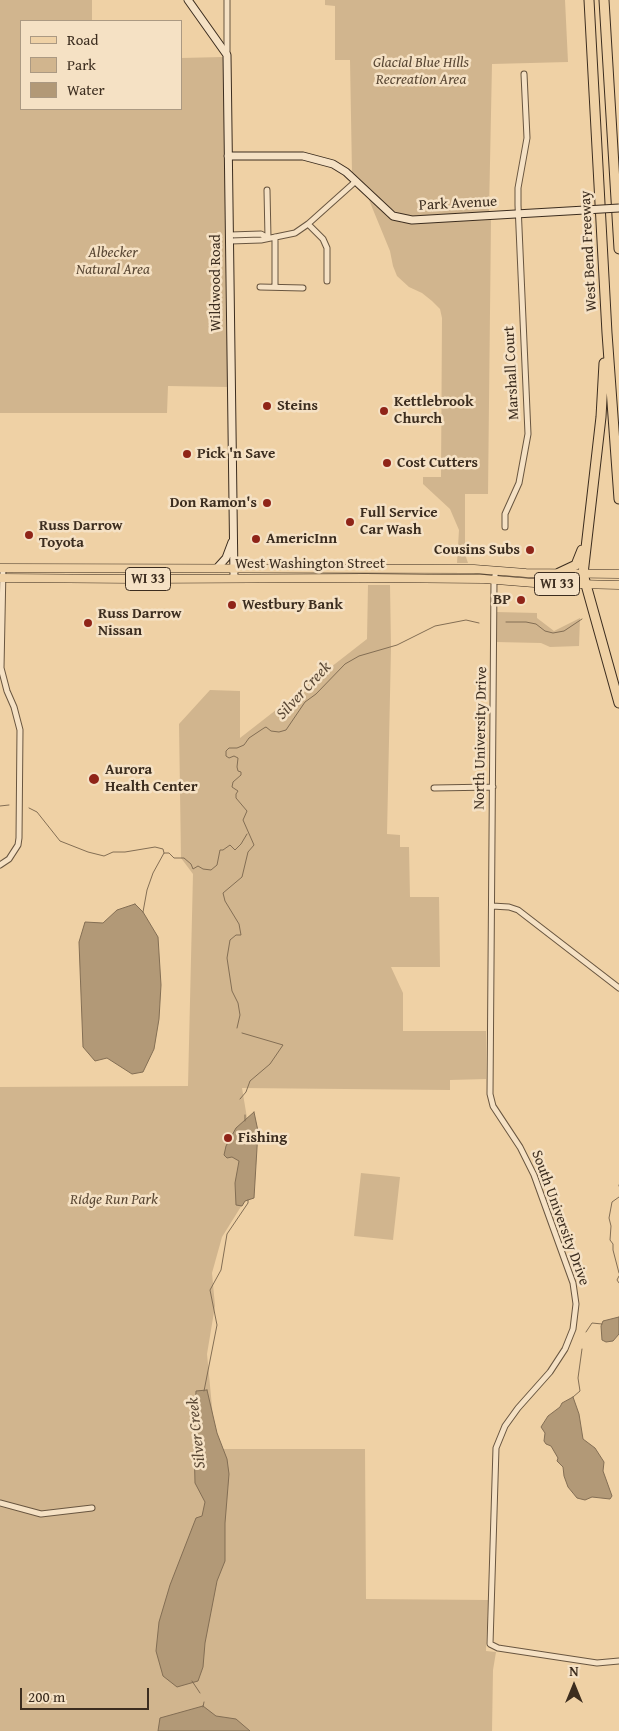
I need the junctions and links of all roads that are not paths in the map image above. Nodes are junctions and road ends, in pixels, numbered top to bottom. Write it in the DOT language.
graph roads {
  1 [pos="188,0"];
  2 [pos="227,0"];
  3 [pos="588,0"];
  4 [pos="604,0"];
  5 [pos="227,55"];
  6 [pos="524,74"];
  7 [pos="228,156"];
  8 [pos="356,181"];
  9 [pos="268,190"];
  10 [pos="619,208"];
  11 [pos="519,214"];
  12 [pos="308,224"];
  13 [pos="230,238"];
  14 [pos="268,238"];
  15 [pos="275,238"];
  16 [pos="619,249"];
  17 [pos="327,281"];
  18 [pos="275,287"];
  19 [pos="260,288"];
  20 [pos="303,288"];
  21 [pos="607,333"];
  22 [pos="619,499"];
  23 [pos="505,527"];
  24 [pos="233,537"];
  25 [pos="586,540"];
  26 [pos="1,568"];
  27 [pos="216,568"];
  28 [pos="234,568"];
  29 [pos="496,570"];
  30 [pos="559,574"];
  31 [pos="583,574"];
  32 [pos="619,574"];
  33 [pos="2,578"];
  34 [pos="234,578"];
  35 [pos="494,580"];
  36 [pos="586,584"];
  37 [pos="619,584"];
  38 [pos="619,703"];
  39 [pos="493,787"];
  40 [pos="434,788"];
  41 [pos="0,865"];
  42 [pos="492,906"];
  43 [pos="619,988"];
  44 [pos="0,1503"];
  45 [pos="92,1508"];
  46 [pos="619,1661"];
  1 -- 5 [label="street"];
  2 -- 5 [label="street"];
  3 -- 21 [label="highway, West Bend Freeway"];
  4 -- 16 [label="highway, West Bend Freeway"];
  5 -- 7 [label="street, Wildwood Road"];
  6 -- 11 [label="street, Marshall Court"];
  7 -- 8 [label="street, Park Avenue"];
  7 -- 13 [label="street, Wildwood Road"];
  8 -- 11 [label="street, Park Avenue"];
  8 -- 12 [label="street"];
  9 -- 14 [label="street"];
  10 -- 11 [label="street, Park Avenue, bridge"];
  11 -- 23 [label="street, Marshall Court"];
  12 -- 15 [label="street"];
  12 -- 17 [label="street"];
  13 -- 14 [label="street"];
  13 -- 24 [label="street, Wildwood Road"];
  14 -- 15 [label="street"];
  15 -- 18 [label="street"];
  18 -- 19 [label="street"];
  18 -- 20 [label="street"];
  21 -- 22 [label="highway, West Bend Freeway"];
  21 -- 25 [label="highway"];
  24 -- 27 [label="street"];
  24 -- 28 [label="street, Wildwood Road"];
  25 -- 30 [label="highway"];
  25 -- 31 [label="highway"];
  26 -- 27 [label="main road, West Washington Street / WI 33"];
  26 -- 33 [label="street"];
  27 -- 28 [label="main road, West Washington Street / WI 33"];
  28 -- 29 [label="main road, West Washington Street / WI 33"];
  28 -- 34 [label="street, Wildwood Road"];
  29 -- 30 [label="main road, West Washington Street / WI 33"];
  29 -- 35 [label="street, North University Drive"];
  30 -- 31 [label="main road, West Washington Street / WI 33"];
  31 -- 32 [label="main road, West Washington Street / WI 33"];
  31 -- 36 [label="highway"];
  33 -- 34 [label="main road, West Washington Street / WI 33"];
  33 -- 41 [label="street"];
  34 -- 35 [label="main road, West Washington Street / WI 33"];
  35 -- 36 [label="main road, West Washington Street / WI 33"];
  35 -- 39 [label="street, North University Drive"];
  36 -- 37 [label="main road, West Washington Street / WI 33"];
  36 -- 38 [label="highway"];
  39 -- 40 [label="street"];
  39 -- 42 [label="street, North University Drive"];
  42 -- 43 [label="street"];
  42 -- 46 [label="street, South University Drive"];
  44 -- 45 [label="street"];
}
